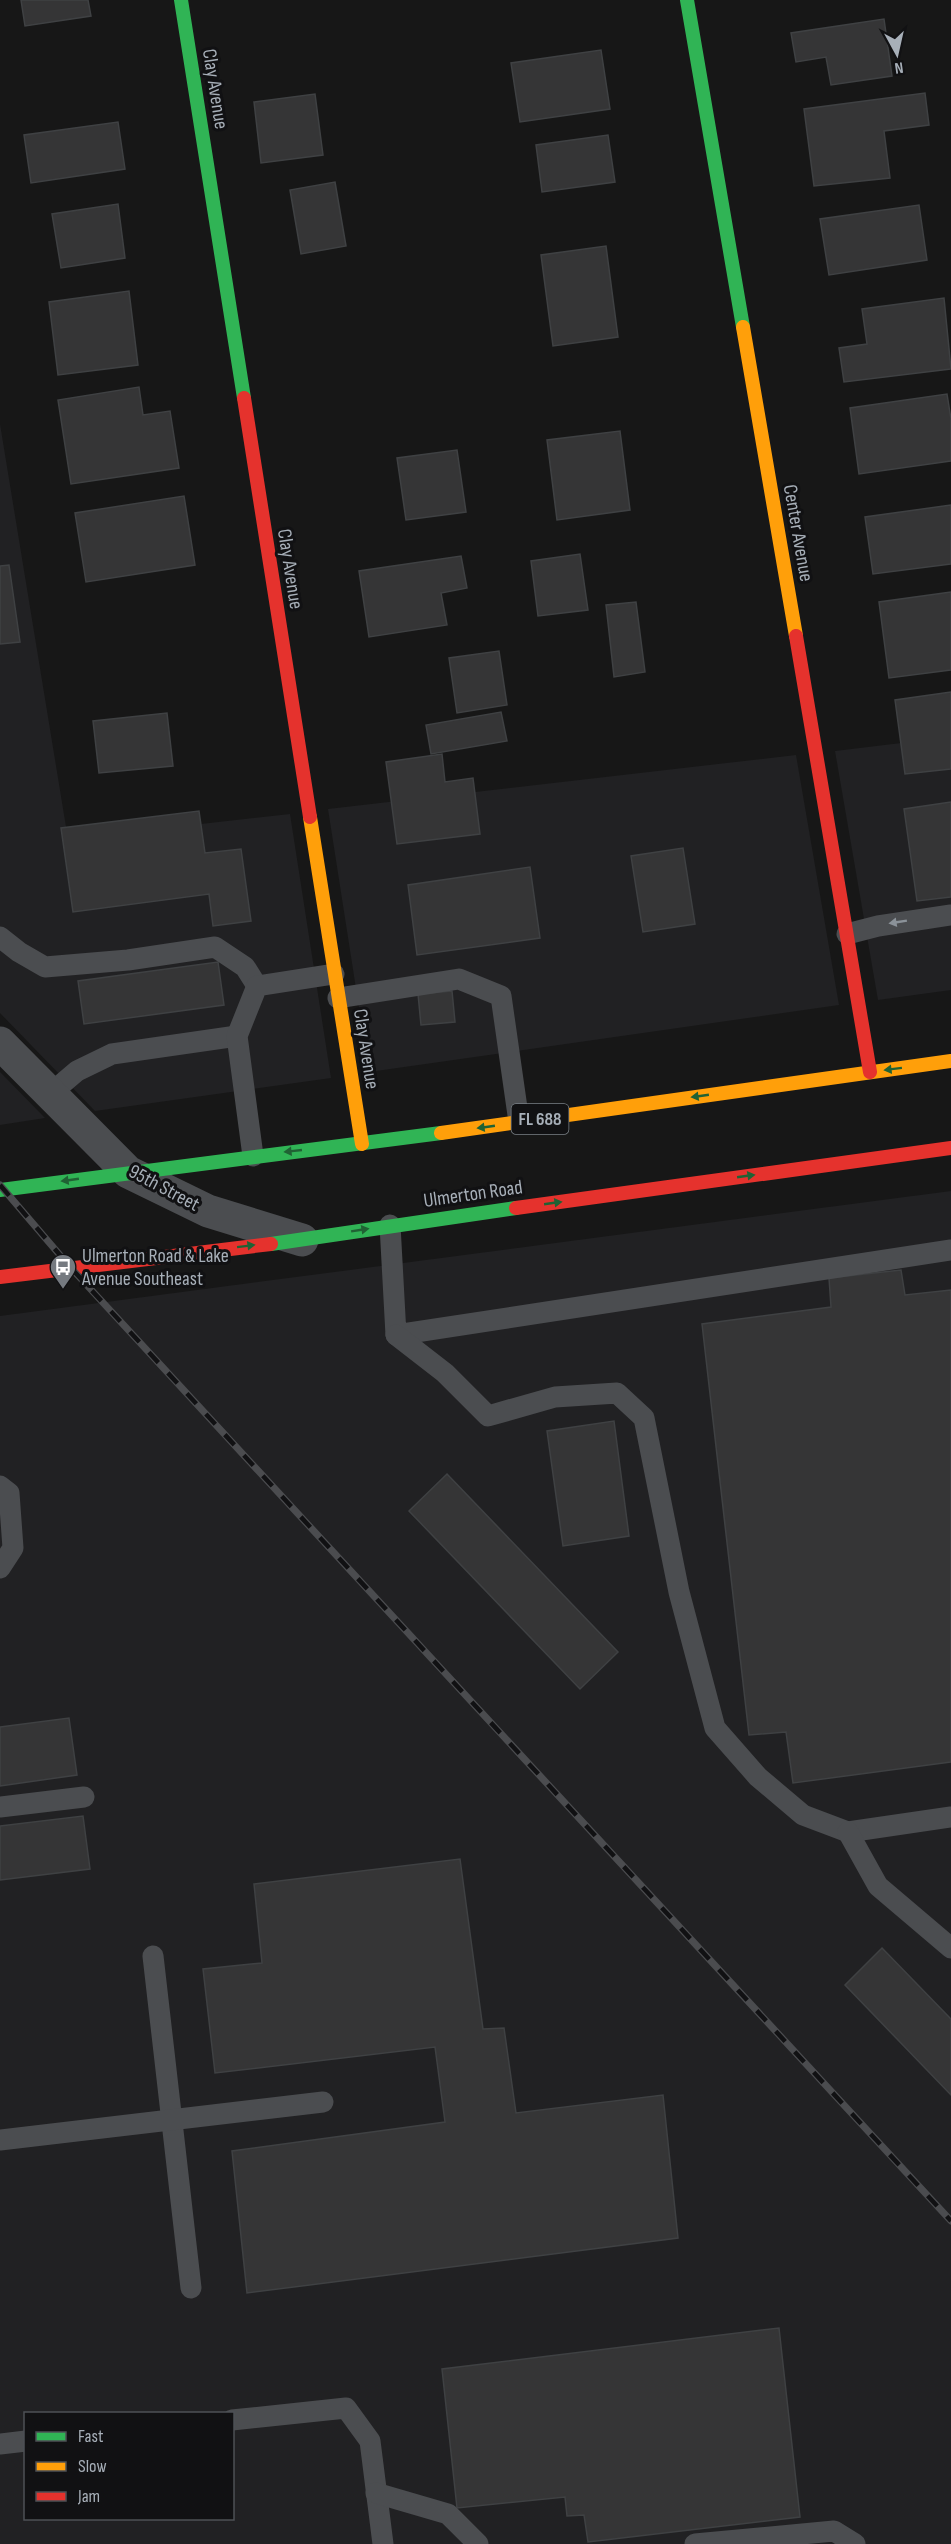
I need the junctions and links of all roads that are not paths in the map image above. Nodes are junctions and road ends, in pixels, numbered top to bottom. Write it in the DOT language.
graph roads {
  1 [pos="181,0"];
  2 [pos="687,0"];
  3 [pos="951,915"];
  4 [pos="847,934"];
  5 [pos="0,937"];
  6 [pos="334,974"];
  7 [pos="257,986"];
  8 [pos="338,998"];
  9 [pos="237,1036"];
  10 [pos="0,1043"];
  11 [pos="951,1061"];
  12 [pos="870,1072"];
  13 [pos="50,1094"];
  14 [pos="519,1122"];
  15 [pos="362,1144"];
  16 [pos="951,1148"];
  17 [pos="253,1156"];
  18 [pos="128,1172"];
  19 [pos="0,1190"];
  20 [pos="390,1225"];
  21 [pos="302,1240"];
  22 [pos="951,1250"];
  23 [pos="0,1277"];
  24 [pos="396,1335"];
  25 [pos="0,1486"];
  26 [pos="0,1568"];
  27 [pos="84,1797"];
  28 [pos="0,1807"];
  29 [pos="951,1817"];
  30 [pos="848,1832"];
  31 [pos="951,1948"];
  32 [pos="153,1956"];
  33 [pos="323,2102"];
  34 [pos="172,2120"];
  35 [pos="0,2140"];
  36 [pos="191,2288"];
  37 [pos="234,2420"];
  38 [pos="24,2441"];
  39 [pos="0,2444"];
  40 [pos="376,2493"];
  41 [pos="383,2544"];
  42 [pos="478,2544"];
  43 [pos="695,2544"];
  44 [pos="855,2544"];
  1 -- 6 [label="street, Clay Avenue"];
  2 -- 4 [label="street, Center Avenue"];
  3 -- 4 [label="lane, one-way"];
  4 -- 12 [label="street, Center Avenue"];
  5 -- 7 [label="lane"];
  6 -- 7 [label="lane"];
  6 -- 8 [label="street, Clay Avenue"];
  7 -- 9 [label="lane"];
  8 -- 14 [label="lane"];
  8 -- 15 [label="street, Clay Avenue"];
  9 -- 13 [label="lane"];
  9 -- 17 [label="lane"];
  10 -- 13 [label="street, 95th Street"];
  11 -- 12 [label="street, FL 688, one-way"];
  12 -- 14 [label="street, FL 688, one-way"];
  13 -- 18 [label="street, 95th Street"];
  14 -- 15 [label="street, FL 688, one-way"];
  15 -- 17 [label="street, FL 688, one-way"];
  20 -- 16 [label="street, Ulmerton Road, one-way"];
  17 -- 18 [label="street, FL 688"];
  18 -- 19 [label="street, FL 688, one-way"];
  18 -- 21 [label="street, 95th Street"];
  21 -- 20 [label="street, Ulmerton Road, one-way"];
  20 -- 24 [label="lane"];
  23 -- 21 [label="street, Ulmerton Road, one-way"];
  22 -- 24 [label="lane"];
  24 -- 30 [label="lane"];
  25 -- 26 [label="lane"];
  27 -- 28 [label="lane"];
  29 -- 30 [label="lane"];
  30 -- 31 [label="lane"];
  32 -- 34 [label="lane"];
  33 -- 34 [label="lane"];
  34 -- 35 [label="lane"];
  34 -- 36 [label="lane"];
  37 -- 40 [label="lane"];
  38 -- 39 [label="lane"];
  40 -- 41 [label="lane"];
  40 -- 42 [label="lane"];
  43 -- 44 [label="lane"];
}
